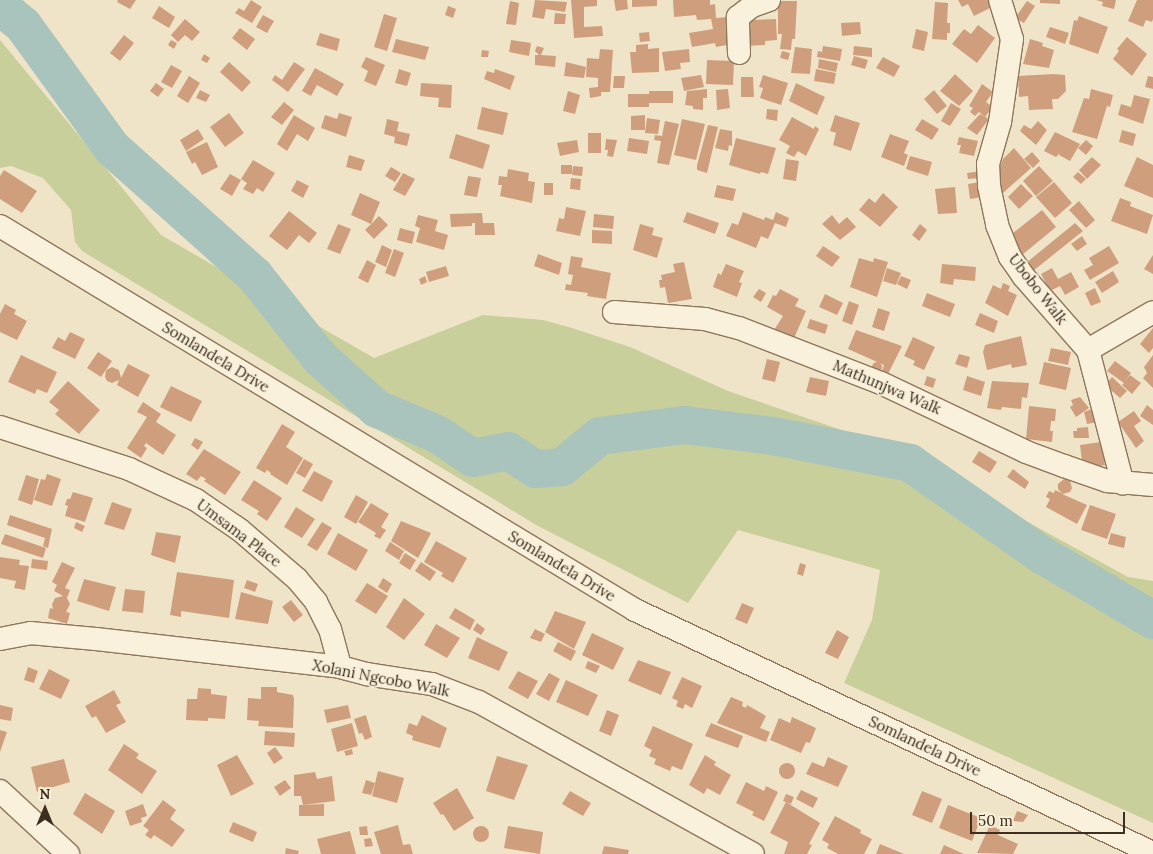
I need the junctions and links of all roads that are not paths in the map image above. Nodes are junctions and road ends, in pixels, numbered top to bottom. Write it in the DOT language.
graph roads {
  1 [pos="769,0"];
  2 [pos="1000,0"];
  3 [pos="739,53"];
  4 [pos="0,226"];
  5 [pos="614,312"];
  6 [pos="1153,312"];
  7 [pos="1088,350"];
  8 [pos="0,427"];
  9 [pos="1123,484"];
  10 [pos="1153,485"];
  11 [pos="0,639"];
  12 [pos="340,667"];
  13 [pos="0,791"];
  14 [pos="1153,853"];
  15 [pos="68,854"];
  16 [pos="752,854"];
  1 -- 3 [label="street"];
  2 -- 7 [label="street, Ubobo Walk"];
  4 -- 14 [label="street, Somlandela Drive"];
  5 -- 9 [label="street, Mathunjwa Walk"];
  6 -- 7 [label="street"];
  7 -- 9 [label="street, Ubobo Walk"];
  8 -- 12 [label="street, Umsama Place"];
  9 -- 10 [label="street, Mathunjwa Walk"];
  11 -- 12 [label="street, Xolani Ngcobo Walk"];
  12 -- 16 [label="street, Xolani Ngcobo Walk"];
  13 -- 15 [label="street"];
}
